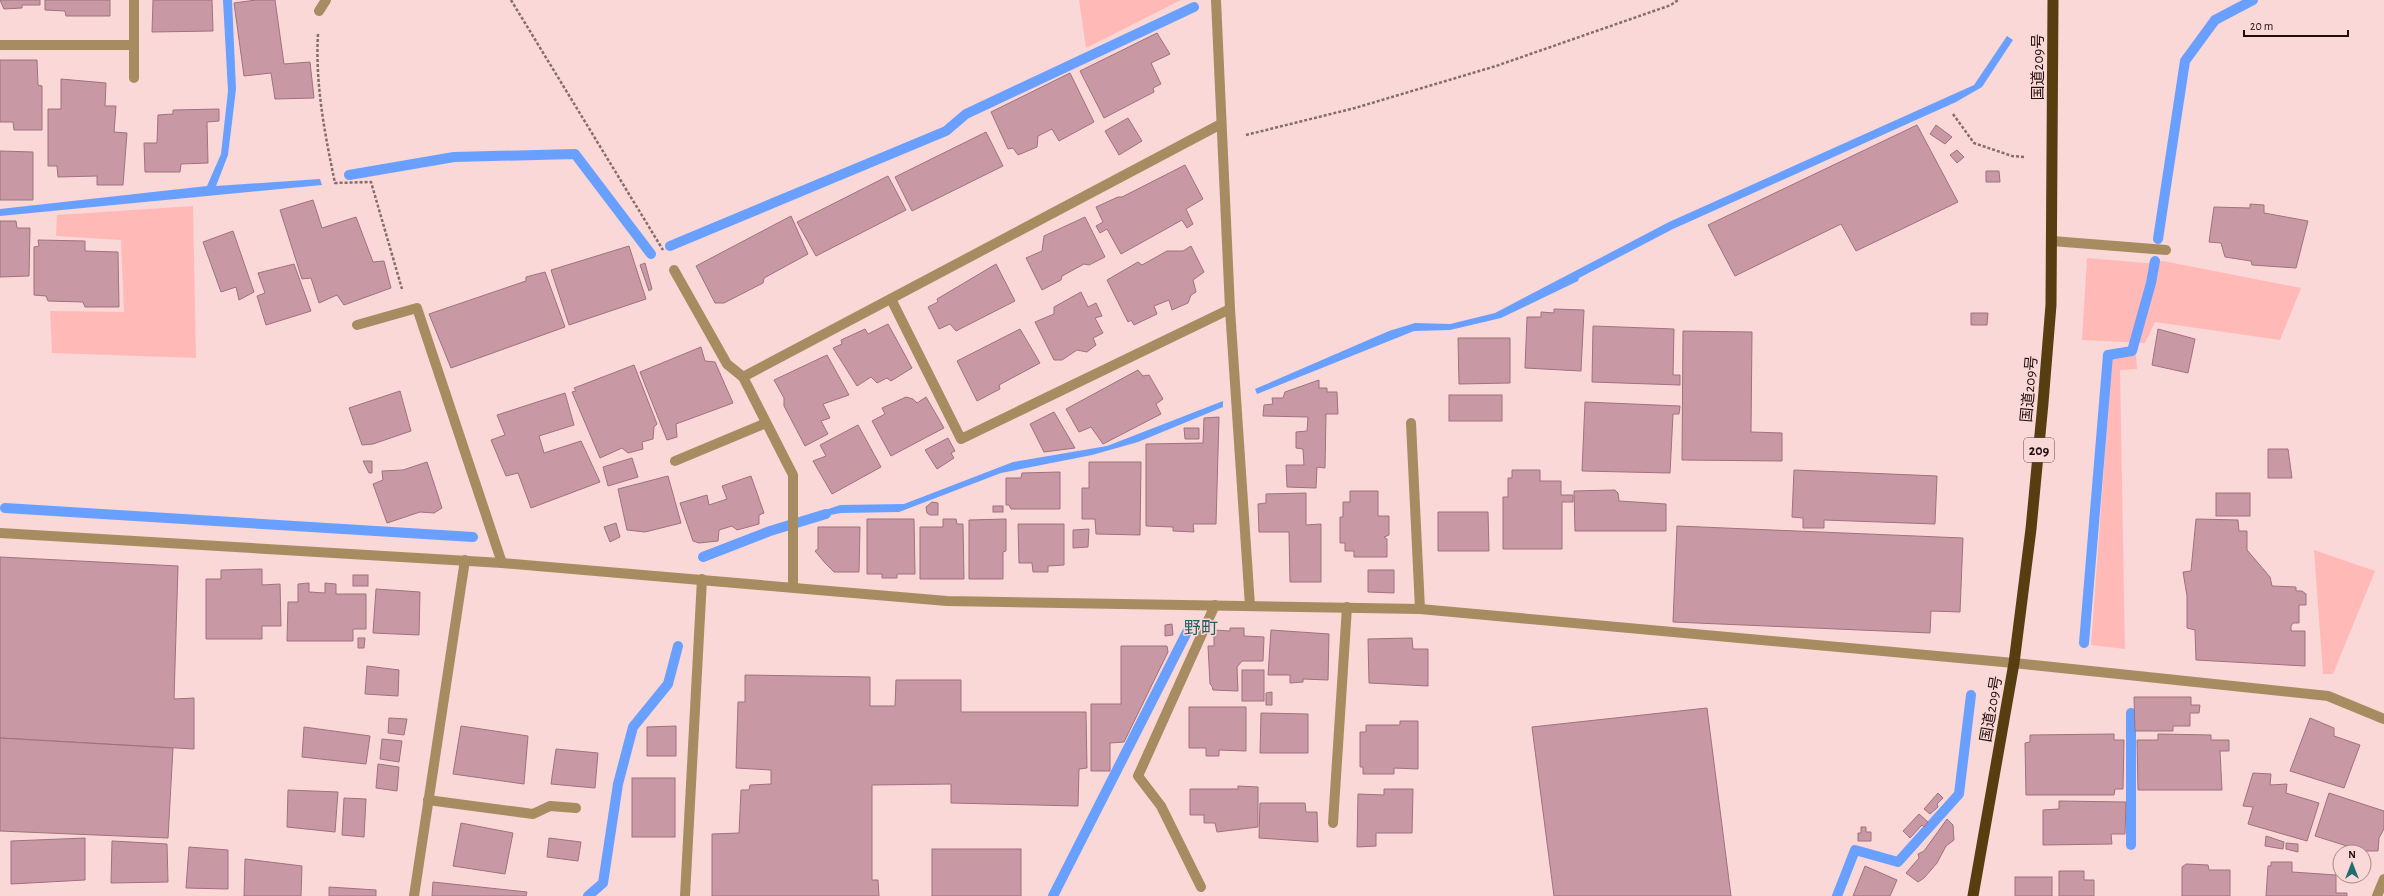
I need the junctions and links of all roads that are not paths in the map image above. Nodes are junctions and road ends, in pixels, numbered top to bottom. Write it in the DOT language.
graph roads {
  1 [pos="134,0"];
  2 [pos="326,0"];
  3 [pos="1216,0"];
  4 [pos="2053,0"];
  5 [pos="320,11"];
  6 [pos="0,44"];
  7 [pos="134,45"];
  8 [pos="134,78"];
  9 [pos="1221,124"];
  10 [pos="2052,241"];
  11 [pos="2166,250"];
  12 [pos="674,270"];
  13 [pos="891,299"];
  14 [pos="1230,309"];
  15 [pos="357,325"];
  16 [pos="743,377"];
  17 [pos="766,423"];
  18 [pos="1411,423"];
  19 [pos="674,461"];
  20 [pos="0,533"];
  21 [pos="465,560"];
  22 [pos="502,562"];
  23 [pos="702,579"];
  24 [pos="793,587"];
  25 [pos="1215,605"];
  26 [pos="1250,606"];
  27 [pos="1347,607"];
  28 [pos="1420,609"];
  29 [pos="2014,663"];
  30 [pos="2384,719"];
  31 [pos="428,800"];
  32 [pos="576,808"];
  33 [pos="1333,823"];
  34 [pos="2384,880"];
  35 [pos="1201,887"];
  36 [pos="414,896"];
  37 [pos="685,896"];
  38 [pos="1973,896"];
  39 [pos="2377,896"];
  1 -- 7 [label="street"];
  2 -- 5 [label="street"];
  3 -- 9 [label="street"];
  4 -- 10 [label="highway, 国道209号 / 209"];
  6 -- 7 [label="street"];
  7 -- 8 [label="street"];
  9 -- 13 [label="street"];
  9 -- 14 [label="street"];
  10 -- 11 [label="street"];
  10 -- 29 [label="highway, 国道209号 / 209"];
  12 -- 16 [label="street"];
  13 -- 14 [label="street"];
  13 -- 16 [label="street"];
  14 -- 26 [label="street"];
  15 -- 22 [label="street"];
  16 -- 17 [label="street"];
  17 -- 19 [label="street"];
  17 -- 24 [label="street"];
  18 -- 28 [label="street"];
  20 -- 21 [label="street"];
  21 -- 22 [label="street"];
  21 -- 31 [label="street"];
  22 -- 23 [label="street"];
  23 -- 24 [label="street"];
  23 -- 37 [label="street"];
  24 -- 25 [label="street"];
  25 -- 26 [label="street"];
  25 -- 35 [label="street"];
  26 -- 27 [label="street"];
  27 -- 28 [label="street"];
  27 -- 33 [label="street"];
  28 -- 29 [label="street"];
  29 -- 30 [label="street"];
  29 -- 38 [label="highway, 国道209号 / 209"];
  31 -- 32 [label="street"];
  31 -- 36 [label="street"];
  34 -- 39 [label="street"];
}
